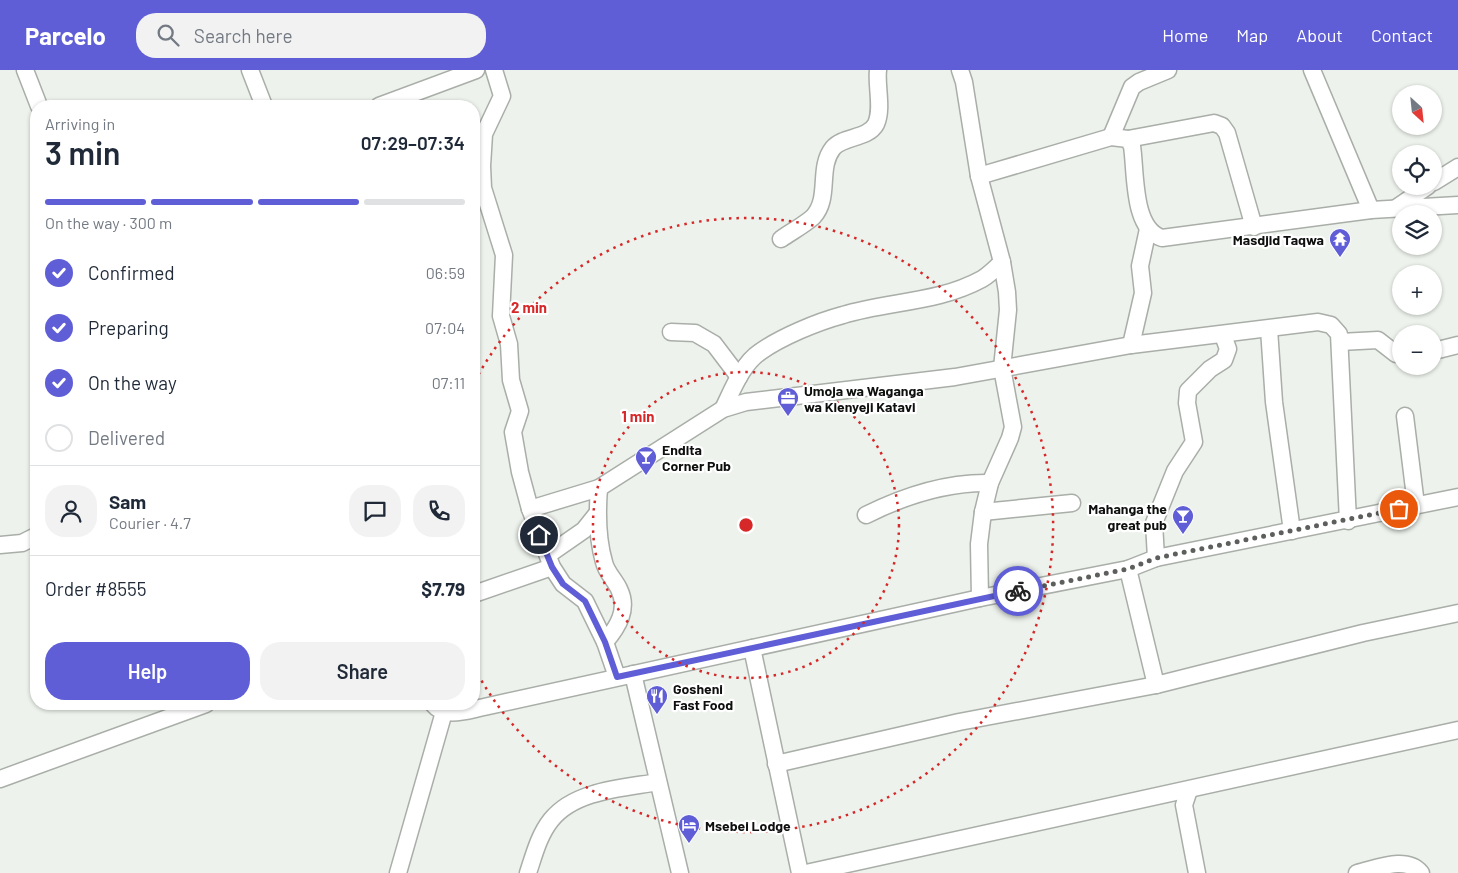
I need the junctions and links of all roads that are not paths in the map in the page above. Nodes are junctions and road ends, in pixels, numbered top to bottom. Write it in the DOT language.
graph roads {
  1 [pos="25,70"];
  2 [pos="250,70"];
  3 [pos="476,70"];
  4 [pos="494,70"];
  5 [pos="878,70"];
  6 [pos="960,70"];
  7 [pos="1168,70"];
  8 [pos="1312,70"];
  9 [pos="37,100"];
  10 [pos="262,100"];
  11 [pos="395,100"];
  12 [pos="1120,138"];
  13 [pos="1458,167"];
  14 [pos="979,176"];
  15 [pos="1442,177"];
  16 [pos="1415,195"];
  17 [pos="1400,205"];
  18 [pos="1458,205"];
  19 [pos="1442,206"];
  20 [pos="1392,208"];
  21 [pos="1371,210"];
  22 [pos="1254,227"];
  23 [pos="1148,229"];
  24 [pos="781,239"];
  25 [pos="1002,262"];
  26 [pos="1269,329"];
  27 [pos="671,332"];
  28 [pos="1223,335"];
  29 [pos="1340,342"];
  30 [pos="1131,345"];
  31 [pos="1458,345"];
  32 [pos="1442,349"];
  33 [pos="1392,351"];
  34 [pos="1002,368"];
  35 [pos="740,377"];
  36 [pos="723,409"];
  37 [pos="1405,416"];
  38 [pos="990,483"];
  39 [pos="598,488"];
  40 [pos="1458,497"];
  41 [pos="1072,503"];
  42 [pos="1416,505"];
  43 [pos="530,509"];
  44 [pos="983,512"];
  45 [pos="596,515"];
  46 [pos="866,515"];
  47 [pos="1348,521"];
  48 [pos="1292,531"];
  49 [pos="30,539"];
  50 [pos="0,545"];
  51 [pos="1156,558"];
  52 [pos="550,561"];
  53 [pos="1128,569"];
  54 [pos="480,591"];
  55 [pos="980,598"];
  56 [pos="1458,613"];
  57 [pos="605,642"];
  58 [pos="752,648"];
  59 [pos="625,675"];
  60 [pos="1156,685"];
  61 [pos="480,708"];
  62 [pos="190,710"];
  63 [pos="438,710"];
  64 [pos="449,710"];
  65 [pos="470,710"];
  66 [pos="1458,730"];
  67 [pos="776,764"];
  68 [pos="0,780"];
  69 [pos="658,782"];
  70 [pos="1189,790"];
  71 [pos="398,873"];
  72 [pos="528,873"];
  73 [pos="680,873"];
  74 [pos="800,873"];
  75 [pos="806,873"];
  76 [pos="1197,873"];
  77 [pos="1357,873"];
  78 [pos="1421,873"];
  1 -- 9 [label="street"];
  2 -- 10 [label="street"];
  3 -- 11 [label="street"];
  4 -- 43 [label="street"];
  5 -- 24 [label="street"];
  6 -- 14 [label="street"];
  7 -- 12 [label="street"];
  8 -- 21 [label="street"];
  12 -- 14 [label="street"];
  12 -- 22 [label="street"];
  12 -- 23 [label="street"];
  13 -- 15 [label="street"];
  14 -- 25 [label="street"];
  16 -- 17 [label="street"];
  18 -- 19 [label="street"];
  20 -- 21 [label="street"];
  21 -- 22 [label="street"];
  22 -- 23 [label="street"];
  23 -- 30 [label="street"];
  25 -- 34 [label="street"];
  25 -- 35 [label="street"];
  26 -- 28 [label="street"];
  26 -- 29 [label="street"];
  26 -- 48 [label="street"];
  27 -- 35 [label="street"];
  28 -- 30 [label="street"];
  28 -- 51 [label="street"];
  29 -- 33 [label="street"];
  29 -- 47 [label="street"];
  30 -- 34 [label="street"];
  31 -- 32 [label="street"];
  34 -- 36 [label="street"];
  34 -- 38 [label="street"];
  35 -- 36 [label="street"];
  36 -- 39 [label="street"];
  37 -- 42 [label="street"];
  38 -- 44 [label="street"];
  38 -- 46 [label="street"];
  39 -- 43 [label="street"];
  39 -- 45 [label="street"];
  40 -- 42 [label="street"];
  41 -- 44 [label="street"];
  42 -- 47 [label="street"];
  43 -- 52 [label="street"];
  44 -- 55 [label="street"];
  45 -- 52 [label="street"];
  45 -- 57 [label="street"];
  47 -- 48 [label="street"];
  48 -- 51 [label="street"];
  49 -- 50 [label="street"];
  51 -- 53 [label="street"];
  52 -- 54 [label="street"];
  52 -- 57 [label="street"];
  53 -- 55 [label="street"];
  53 -- 60 [label="street"];
  55 -- 58 [label="street"];
  56 -- 60 [label="street"];
  57 -- 59 [label="street"];
  58 -- 59 [label="street"];
  58 -- 67 [label="street"];
  59 -- 61 [label="street"];
  59 -- 69 [label="street"];
  60 -- 67 [label="street"];
  62 -- 68 [label="street"];
  63 -- 71 [label="street"];
  64 -- 65 [label="street"];
  66 -- 70 [label="street"];
  67 -- 74 [label="street"];
  69 -- 72 [label="street"];
  69 -- 73 [label="street"];
  70 -- 75 [label="street"];
  70 -- 76 [label="street"];
  77 -- 78 [label="street"];
}
